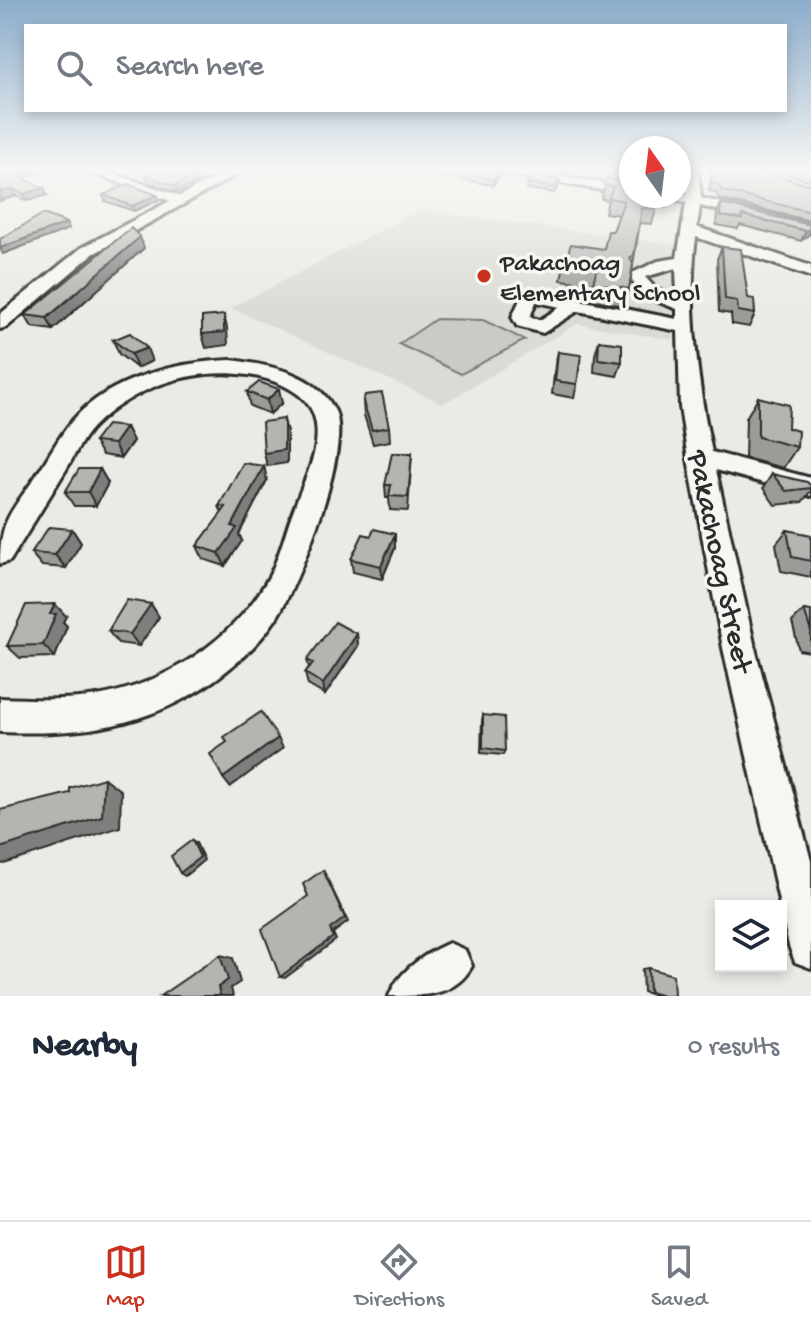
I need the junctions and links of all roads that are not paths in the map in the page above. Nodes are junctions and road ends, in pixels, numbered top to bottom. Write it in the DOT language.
graph roads {
  1 [pos="151,215"];
  2 [pos="687,215"];
  3 [pos="757,215"];
  4 [pos="811,229"];
  5 [pos="690,230"];
  6 [pos="684,263"];
  7 [pos="811,272"];
  8 [pos="572,307"];
  9 [pos="687,316"];
  10 [pos="0,323"];
  11 [pos="700,459"];
  12 [pos="811,487"];
  13 [pos="0,553"];
  14 [pos="0,715"];
  15 [pos="811,946"];
  16 [pos="449,966"];
  17 [pos="412,996"];
  1 -- 10 [label="street"];
  2 -- 5 [label="street, Pakachoag Street"];
  3 -- 4 [label="street"];
  5 -- 6 [label="street, Pakachoag Street"];
  5 -- 7 [label="street"];
  6 -- 9 [label="street, Pakachoag Street"];
  6 -- 9 [label="street"];
  8 -- 9 [label="street"];
  9 -- 11 [label="street, Pakachoag Street"];
  11 -- 12 [label="street"];
  11 -- 15 [label="street, Pakachoag Street"];
  13 -- 14 [label="street"];
  16 -- 17 [label="street"];
}
